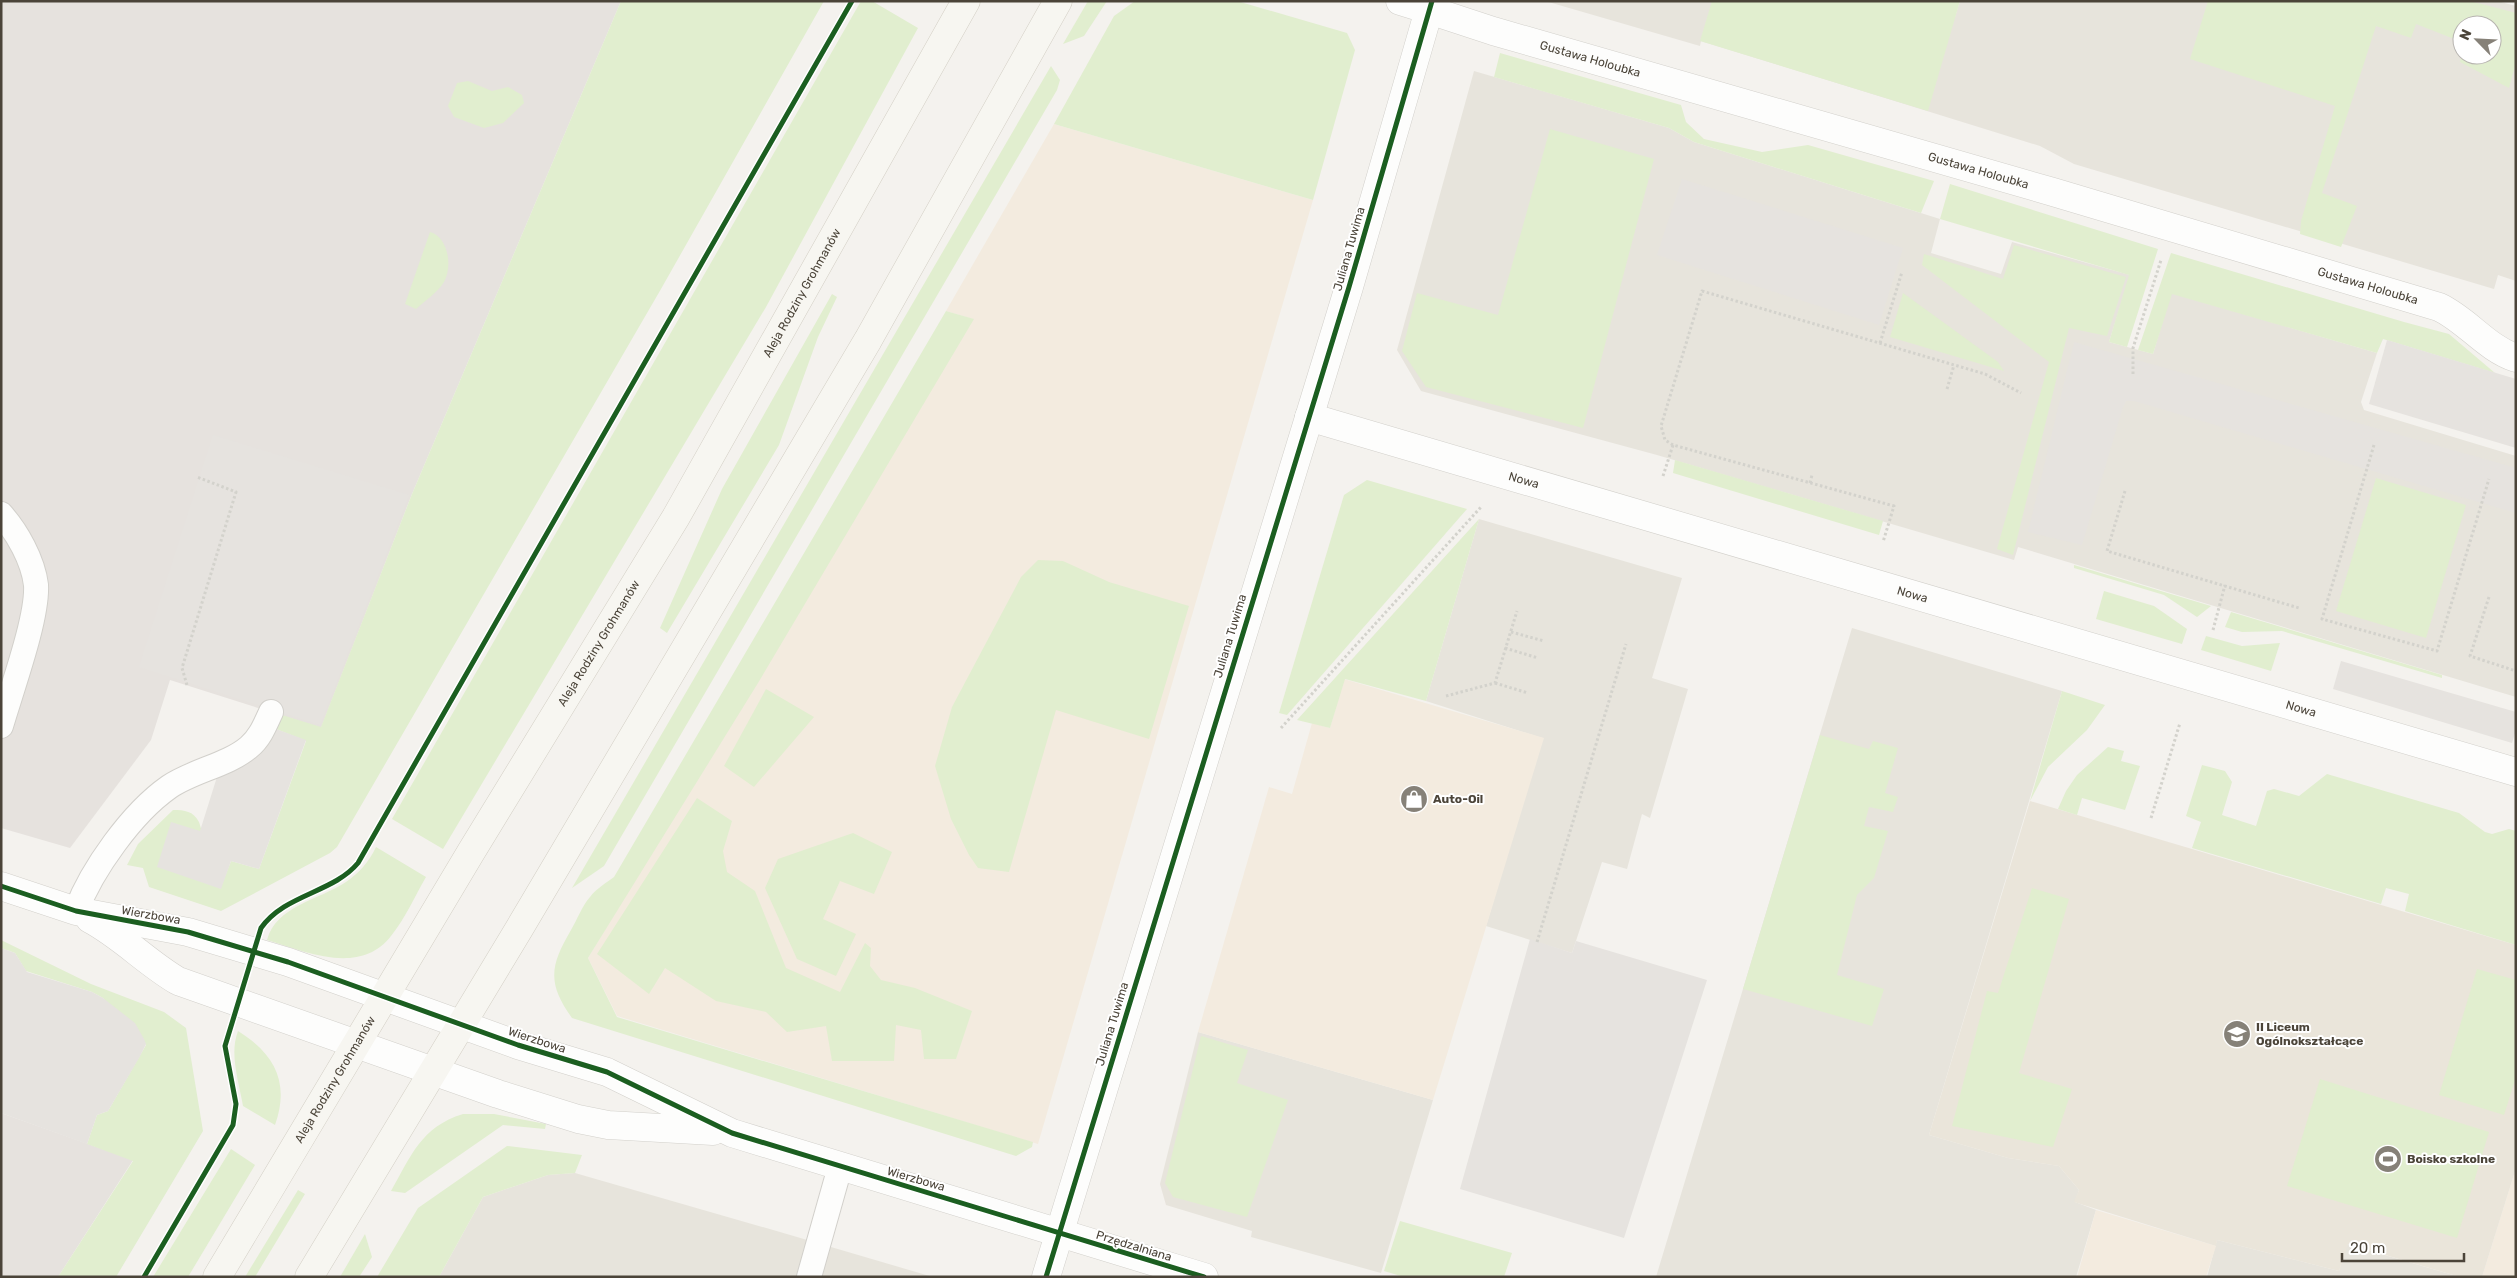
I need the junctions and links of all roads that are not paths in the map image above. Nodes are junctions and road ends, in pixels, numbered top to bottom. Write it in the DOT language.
graph roads {
  1 [pos="966,1"];
  2 [pos="1058,1"];
  3 [pos="1400,1"];
  4 [pos="1431,6"];
  5 [pos="2516,358"];
  6 [pos="1309,417"];
  7 [pos="1,514"];
  8 [pos="271,712"];
  9 [pos="1,726"];
  10 [pos="2516,772"];
  11 [pos="1,886"];
  12 [pos="76,911"];
  13 [pos="384,997"];
  14 [pos="462,1024"];
  15 [pos="356,1044"];
  16 [pos="433,1072"];
  17 [pos="732,1133"];
  18 [pos="840,1167"];
  19 [pos="1060,1234"];
  20 [pos="217,1277"];
  21 [pos="309,1277"];
  22 [pos="809,1277"];
  23 [pos="1046,1277"];
  24 [pos="1204,1277"];
  1 -- 13 [label="main road, Aleja Rodziny Grohmanów"];
  2 -- 14 [label="main road"];
  3 -- 4 [label="street, Gustawa Holoubka"];
  4 -- 5 [label="street, Gustawa Holoubka"];
  4 -- 6 [label="street, Juliana Tuwima"];
  6 -- 10 [label="street, Nowa"];
  6 -- 19 [label="street, Juliana Tuwima"];
  7 -- 9 [label="lane"];
  8 -- 12 [label="lane"];
  11 -- 12 [label="street, Wierzbowa"];
  12 -- 13 [label="street, Wierzbowa"];
  12 -- 15 [label="street, Wierzbowa"];
  13 -- 14 [label="street, Wierzbowa"];
  13 -- 15 [label="main road, Aleja Rodziny Grohmanów"];
  14 -- 16 [label="main road"];
  14 -- 17 [label="street, Wierzbowa"];
  15 -- 16 [label="street, Wierzbowa"];
  15 -- 20 [label="main road, Aleja Rodziny Grohmanów"];
  16 -- 17 [label="street, Wierzbowa"];
  16 -- 21 [label="main road"];
  17 -- 18 [label="street, Wierzbowa"];
  18 -- 19 [label="street, Wierzbowa"];
  18 -- 22 [label="lane"];
  19 -- 23 [label="street, Juliana Tuwima"];
  19 -- 24 [label="street, Przędzalniana"];
}
